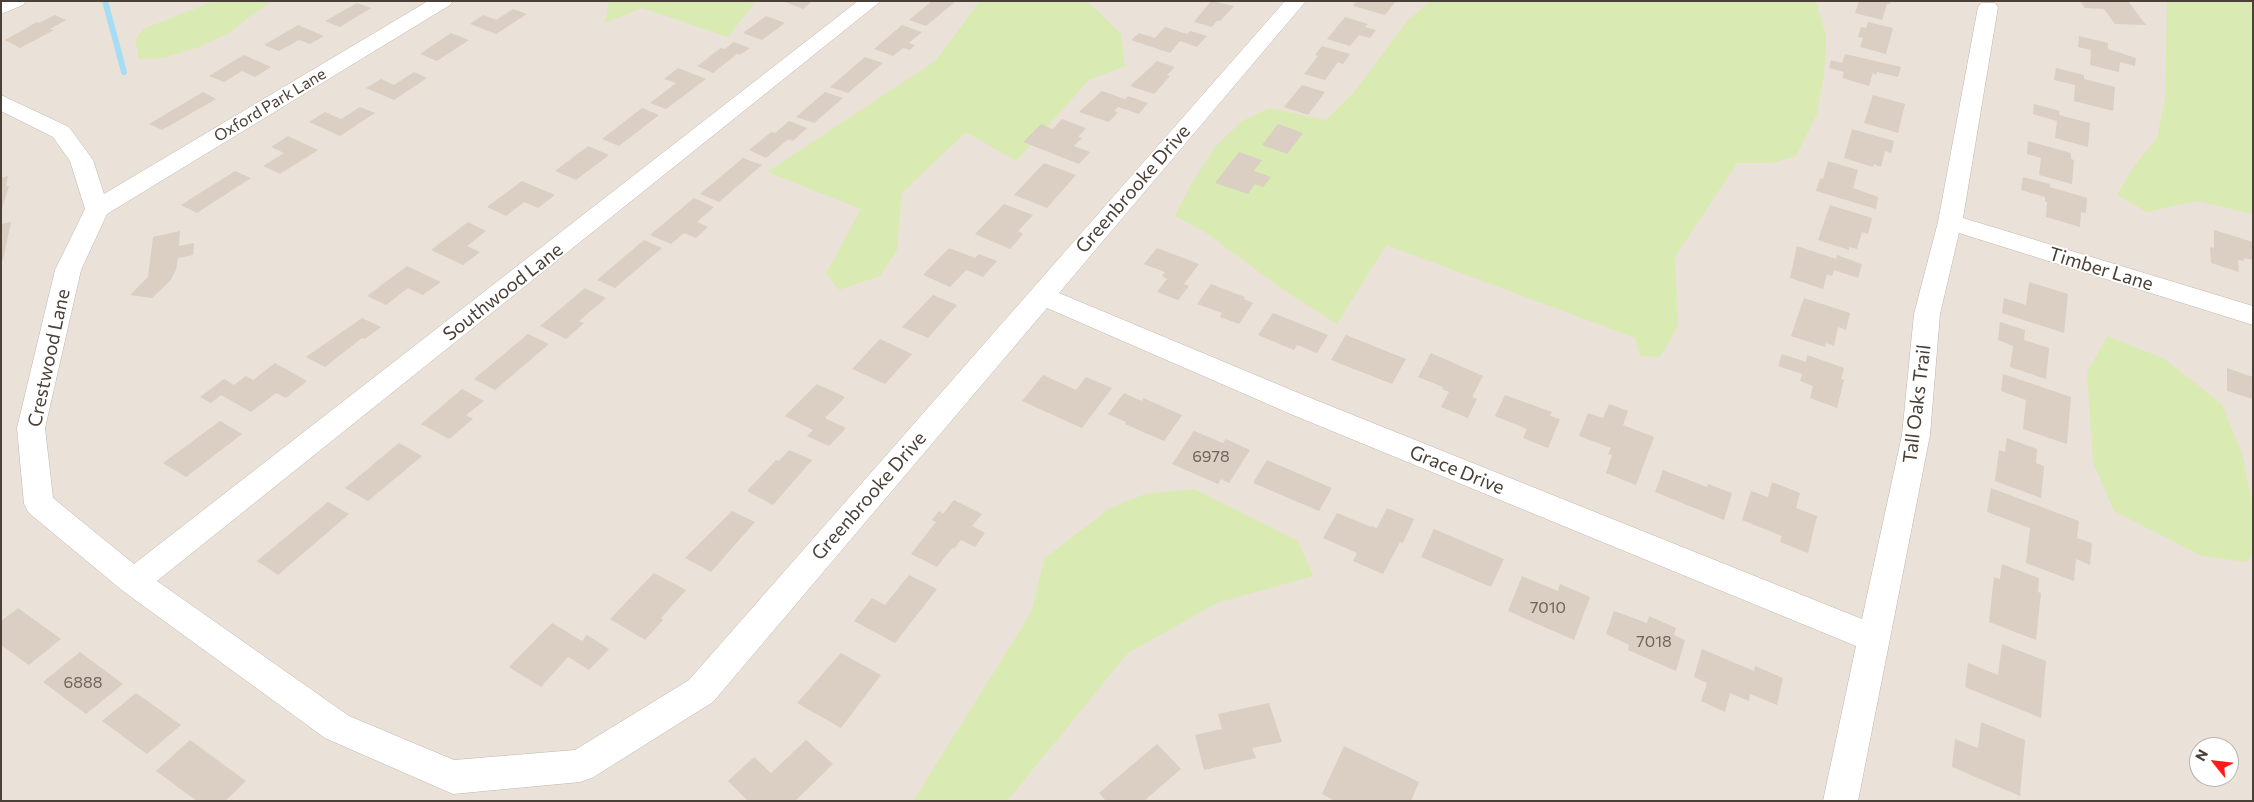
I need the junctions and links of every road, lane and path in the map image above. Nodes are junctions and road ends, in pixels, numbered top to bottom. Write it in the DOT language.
graph roads {
  1 [pos="16,1"];
  2 [pos="443,1"];
  3 [pos="871,1"];
  4 [pos="1296,1"];
  5 [pos="1,8"];
  6 [pos="1988,8"];
  7 [pos="1,102"];
  8 [pos="97,210"];
  9 [pos="1950,222"];
  10 [pos="1042,295"];
  11 [pos="2253,316"];
  12 [pos="134,582"];
  13 [pos="1875,640"];
  14 [pos="337,727"];
  15 [pos="1840,801"];
  1 -- 5 [label="street"];
  2 -- 8 [label="street, Oxford Park Lane"];
  3 -- 12 [label="street, Southwood Lane"];
  4 -- 10 [label="street, Greenbrooke Drive"];
  6 -- 9 [label="street, Tall Oaks Trail"];
  7 -- 8 [label="street"];
  8 -- 12 [label="street, Crestwood Lane"];
  9 -- 11 [label="street, Timber Lane"];
  9 -- 13 [label="street, Tall Oaks Trail"];
  10 -- 13 [label="street, Grace Drive"];
  10 -- 14 [label="street, Greenbrooke Drive"];
  12 -- 14 [label="street, Crestwood Lane"];
  13 -- 15 [label="street, Tall Oaks Trail"];
}
